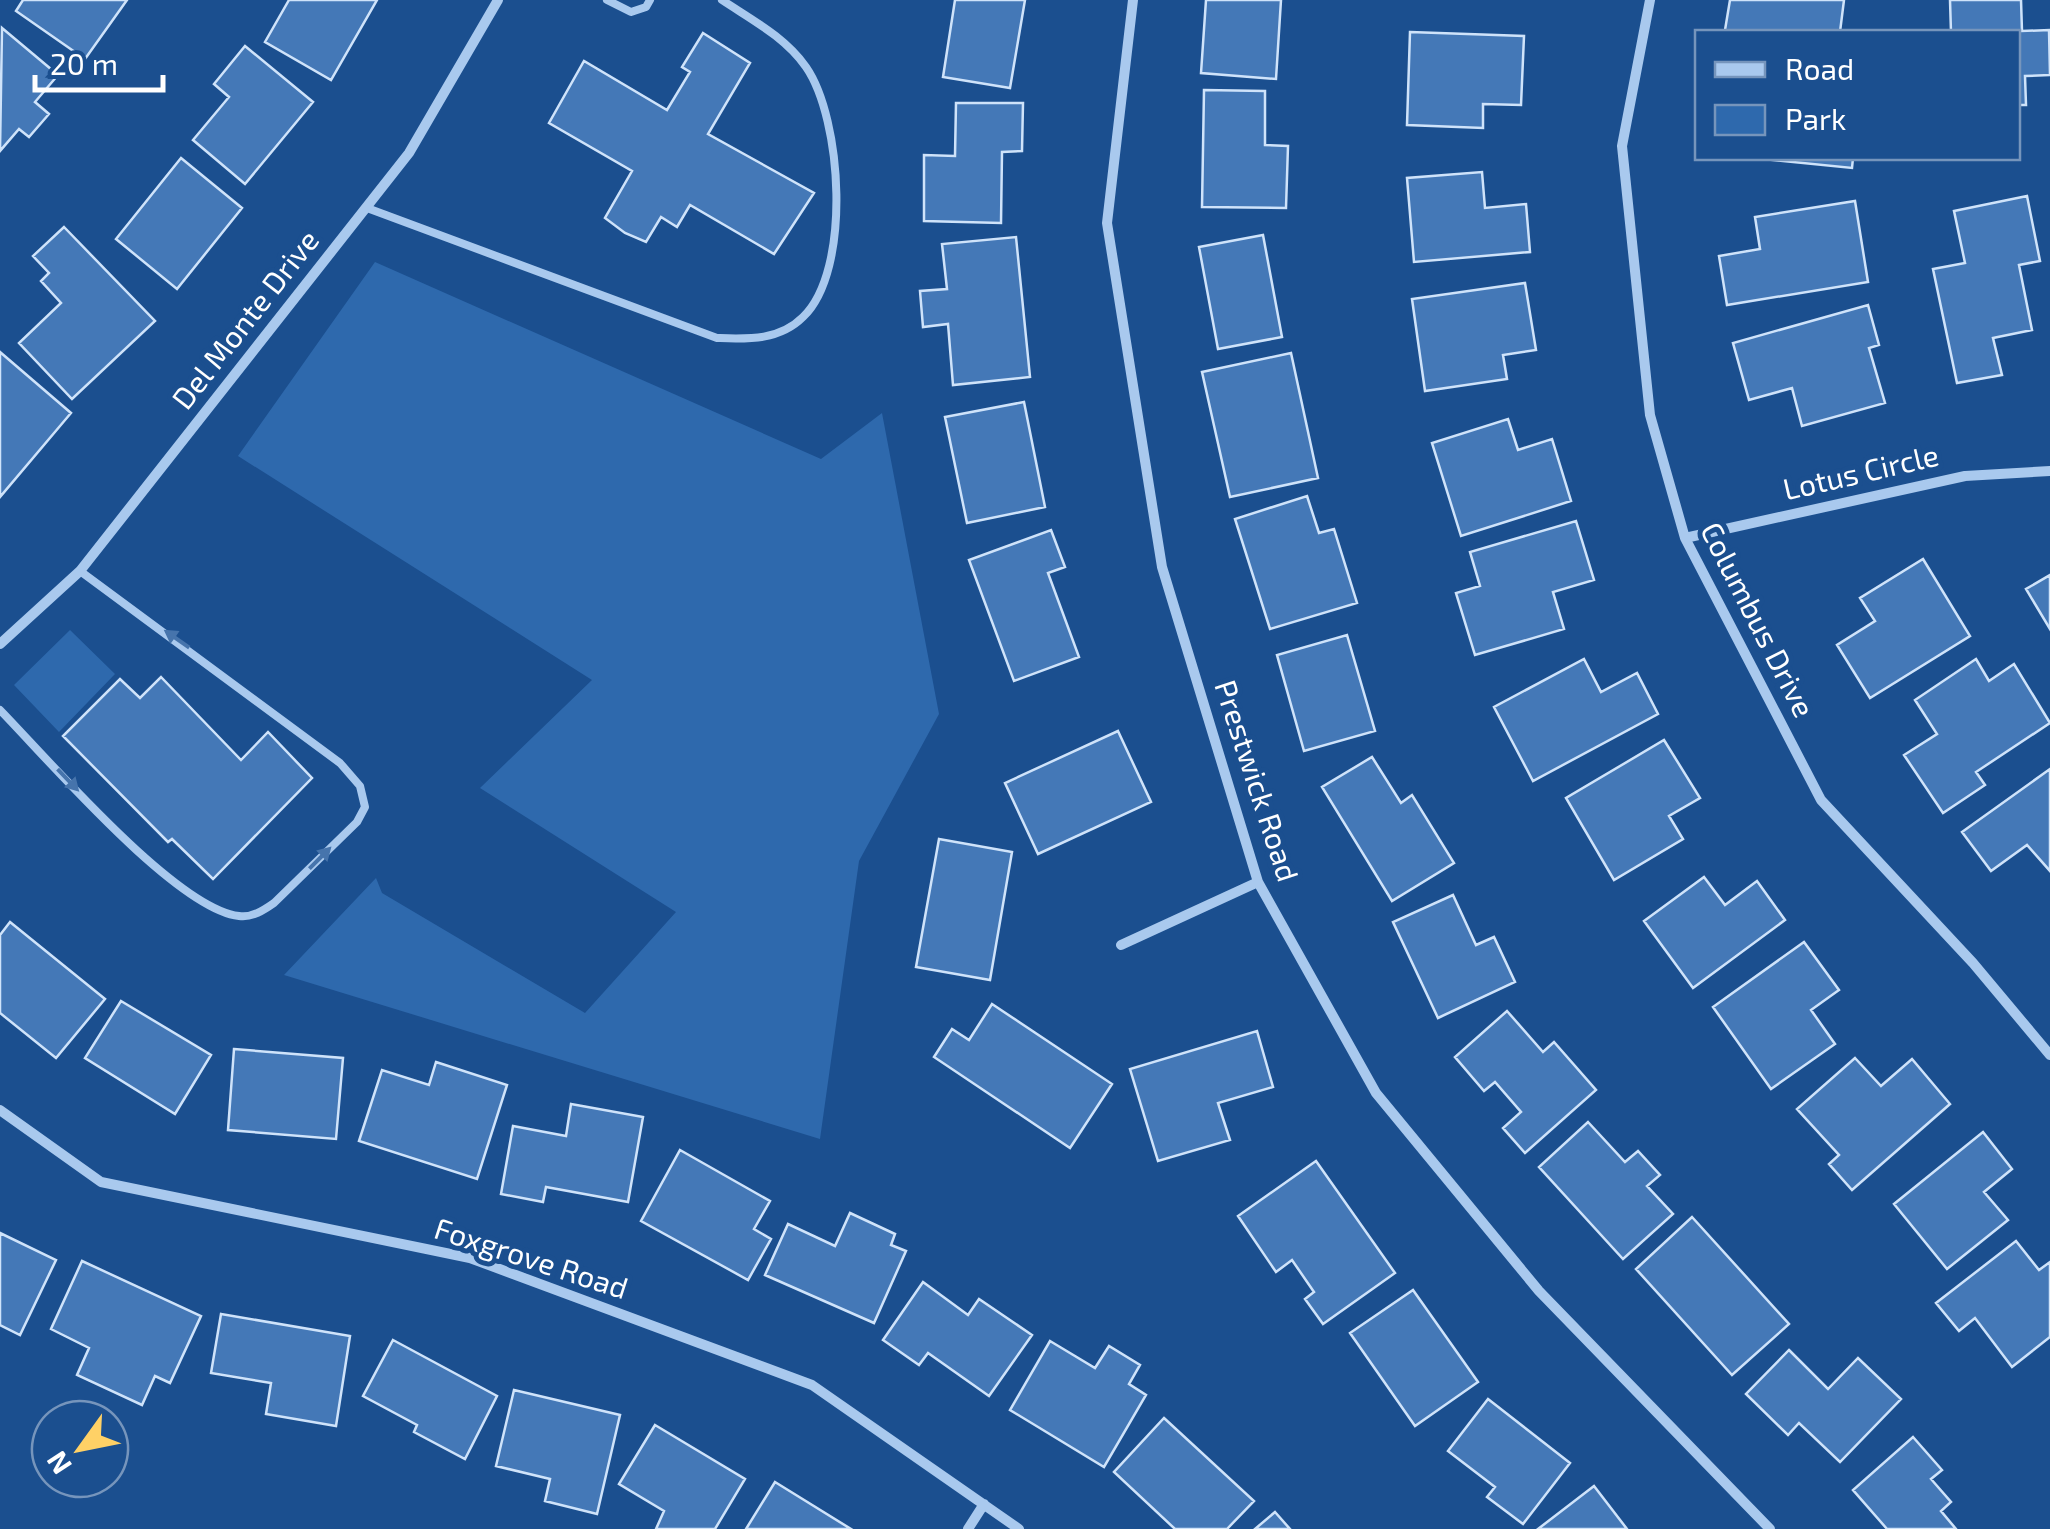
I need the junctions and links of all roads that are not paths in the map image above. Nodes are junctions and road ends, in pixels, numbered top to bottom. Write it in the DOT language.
graph roads {
  1 [pos="498,0"];
  2 [pos="607,0"];
  3 [pos="650,0"];
  4 [pos="722,0"];
  5 [pos="1133,0"];
  6 [pos="1650,0"];
  7 [pos="367,208"];
  8 [pos="2050,471"];
  9 [pos="1684,538"];
  10 [pos="80,571"];
  11 [pos="0,644"];
  12 [pos="0,710"];
  13 [pos="1258,882"];
  14 [pos="1121,945"];
  15 [pos="2050,1055"];
  16 [pos="0,1110"];
  17 [pos="984,1504"];
  18 [pos="968,1529"];
  19 [pos="1019,1529"];
  20 [pos="1770,1529"];
  1 -- 7 [label="street, Del Monte Drive"];
  2 -- 3 [label="lane"];
  4 -- 7 [label="lane"];
  5 -- 13 [label="street, Prestwick Road"];
  6 -- 9 [label="street, Columbus Drive"];
  7 -- 10 [label="street, Del Monte Drive"];
  8 -- 9 [label="street, Lotus Circle"];
  9 -- 15 [label="street, Columbus Drive"];
  10 -- 11 [label="street, Del Monte Drive"];
  12 -- 10 [label="lane, one-way"];
  13 -- 14 [label="street"];
  13 -- 20 [label="street, Prestwick Road"];
  16 -- 17 [label="street, Foxgrove Road"];
  17 -- 18 [label="street"];
  17 -- 19 [label="street, Foxgrove Road"];
}
